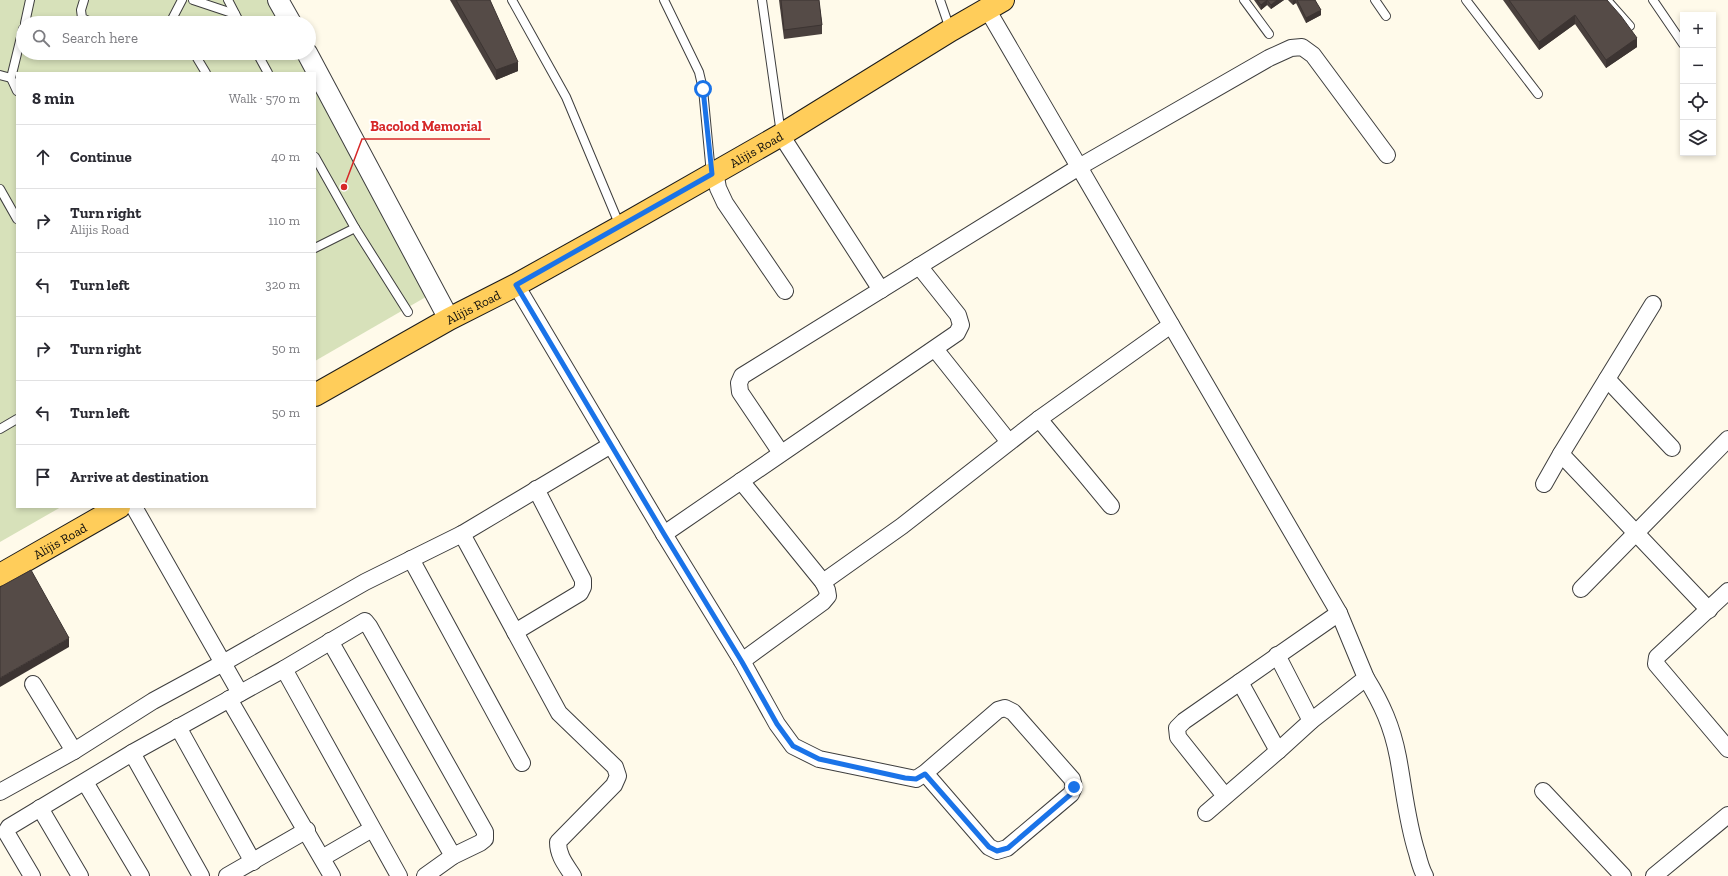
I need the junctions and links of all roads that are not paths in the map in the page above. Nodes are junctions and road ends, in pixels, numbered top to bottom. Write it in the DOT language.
graph roads {
  1 [pos="30,0"];
  2 [pos="84,0"];
  3 [pos="182,0"];
  4 [pos="193,0"];
  5 [pos="228,0"];
  6 [pos="278,0"];
  7 [pos="512,0"];
  8 [pos="664,0"];
  9 [pos="762,0"];
  10 [pos="940,0"];
  11 [pos="1244,0"];
  12 [pos="1375,0"];
  13 [pos="1466,0"];
  14 [pos="1607,0"];
  15 [pos="1653,0"];
  16 [pos="995,5"];
  17 [pos="235,14"];
  18 [pos="27,16"];
  19 [pos="82,16"];
  20 [pos="174,16"];
  21 [pos="287,16"];
  22 [pos="1386,16"];
  23 [pos="1630,26"];
  24 [pos="951,30"];
  25 [pos="1269,34"];
  26 [pos="1680,40"];
  27 [pos="16,58"];
  28 [pos="198,60"];
  29 [pos="261,60"];
  30 [pos="311,60"];
  31 [pos="205,72"];
  32 [pos="267,72"];
  33 [pos="0,75"];
  34 [pos="11,78"];
  35 [pos="16,89"];
  36 [pos="1538,94"];
  37 [pos="781,135"];
  38 [pos="1387,154"];
  39 [pos="316,159"];
  40 [pos="1079,167"];
  41 [pos="713,173"];
  42 [pos="0,189"];
  43 [pos="16,216"];
  44 [pos="620,227"];
  45 [pos="355,228"];
  46 [pos="316,248"];
  47 [pos="919,266"];
  48 [pos="516,285"];
  49 [pos="785,290"];
  50 [pos="881,290"];
  51 [pos="1653,304"];
  52 [pos="408,312"];
  53 [pos="449,319"];
  54 [pos="1171,325"];
  55 [pos="935,349"];
  56 [pos="1607,379"];
  57 [pos="316,394"];
  58 [pos="1039,419"];
  59 [pos="16,420"];
  60 [pos="0,428"];
  61 [pos="1728,439"];
  62 [pos="1009,442"];
  63 [pos="612,445"];
  64 [pos="1672,448"];
  65 [pos="781,453"];
  66 [pos="1561,454"];
  67 [pos="741,482"];
  68 [pos="1544,484"];
  69 [pos="536,489"];
  70 [pos="1111,506"];
  71 [pos="117,508"];
  72 [pos="135,508"];
  73 [pos="1634,533"];
  74 [pos="462,534"];
  75 [pos="664,534"];
  76 [pos="411,559"];
  77 [pos="0,575"];
  78 [pos="823,582"];
  79 [pos="1581,590"];
  80 [pos="1726,597"];
  81 [pos="1709,610"];
  82 [pos="1339,613"];
  83 [pos="515,632"];
  84 [pos="330,641"];
  85 [pos="1277,655"];
  86 [pos="742,662"];
  87 [pos="223,663"];
  88 [pos="284,669"];
  89 [pos="1366,678"];
  90 [pos="1240,682"];
  91 [pos="33,684"];
  92 [pos="235,696"];
  93 [pos="1311,721"];
  94 [pos="178,727"];
  95 [pos="1728,749"];
  96 [pos="74,751"];
  97 [pos="1278,751"];
  98 [pos="132,753"];
  99 [pos="522,763"];
  100 [pos="925,774"];
  101 [pos="85,782"];
  102 [pos="0,792"];
  103 [pos="1543,792"];
  104 [pos="1225,796"];
  105 [pos="40,808"];
  106 [pos="1206,812"];
  107 [pos="1728,815"];
  108 [pos="372,829"];
  109 [pos="307,830"];
  110 [pos="453,856"];
  111 [pos="322,858"];
  112 [pos="253,862"];
  113 [pos="32,876"];
  114 [pos="80,876"];
  115 [pos="141,876"];
  116 [pos="201,876"];
  117 [pos="227,876"];
  118 [pos="332,876"];
  119 [pos="399,876"];
  120 [pos="424,876"];
  121 [pos="573,876"];
  122 [pos="1425,876"];
  123 [pos="1623,876"];
  124 [pos="1654,876"];
  1 -- 18 [label="lane"];
  2 -- 19 [label="lane"];
  3 -- 20 [label="lane"];
  4 -- 17 [label="lane"];
  5 -- 17 [label="lane"];
  6 -- 21 [label="street"];
  7 -- 44 [label="lane"];
  8 -- 41 [label="lane"];
  9 -- 37 [label="lane"];
  10 -- 24 [label="lane"];
  11 -- 25 [label="lane"];
  12 -- 22 [label="lane"];
  13 -- 36 [label="lane"];
  14 -- 23 [label="lane"];
  15 -- 26 [label="lane"];
  16 -- 24 [label="main road, Alijis Road"];
  16 -- 40 [label="street"];
  24 -- 37 [label="main road, Alijis Road"];
  27 -- 34 [label="lane"];
  28 -- 31 [label="lane"];
  29 -- 32 [label="lane"];
  30 -- 53 [label="street"];
  33 -- 34 [label="lane"];
  34 -- 35 [label="lane"];
  37 -- 41 [label="main road, Alijis Road"];
  37 -- 50 [label="street"];
  38 -- 40 [label="street"];
  39 -- 45 [label="lane"];
  40 -- 47 [label="street"];
  40 -- 54 [label="street"];
  41 -- 44 [label="main road, Alijis Road"];
  41 -- 49 [label="street"];
  42 -- 43 [label="lane"];
  44 -- 48 [label="main road, Alijis Road"];
  45 -- 46 [label="lane"];
  45 -- 52 [label="lane"];
  47 -- 50 [label="street"];
  47 -- 55 [label="street"];
  48 -- 53 [label="main road, Alijis Road"];
  48 -- 63 [label="street"];
  50 -- 65 [label="street"];
  51 -- 56 [label="street"];
  53 -- 57 [label="main road, Alijis Road"];
  54 -- 58 [label="street"];
  54 -- 82 [label="street"];
  55 -- 62 [label="street"];
  55 -- 65 [label="street"];
  56 -- 64 [label="street"];
  56 -- 66 [label="street"];
  58 -- 62 [label="street"];
  58 -- 70 [label="street"];
  59 -- 60 [label="lane"];
  61 -- 73 [label="street"];
  62 -- 78 [label="street"];
  63 -- 69 [label="street"];
  63 -- 75 [label="street"];
  65 -- 67 [label="street"];
  66 -- 68 [label="street"];
  66 -- 73 [label="street"];
  67 -- 75 [label="street"];
  67 -- 78 [label="street"];
  69 -- 74 [label="street"];
  69 -- 83 [label="street"];
  71 -- 77 [label="main road, Alijis Road"];
  72 -- 87 [label="street"];
  73 -- 79 [label="street"];
  73 -- 81 [label="street"];
  74 -- 76 [label="street"];
  74 -- 83 [label="street"];
  75 -- 86 [label="street"];
  76 -- 87 [label="street"];
  76 -- 99 [label="street"];
  78 -- 86 [label="street"];
  80 -- 81 [label="street"];
  81 -- 95 [label="street"];
  82 -- 85 [label="street"];
  82 -- 89 [label="street"];
  83 -- 121 [label="street"];
  84 -- 88 [label="street"];
  84 -- 110 [label="street"];
  84 -- 110 [label="street"];
  85 -- 90 [label="street"];
  85 -- 93 [label="street"];
  86 -- 100 [label="street"];
  87 -- 92 [label="street"];
  87 -- 96 [label="street"];
  88 -- 92 [label="street"];
  88 -- 108 [label="street"];
  89 -- 93 [label="street"];
  89 -- 122 [label="street"];
  90 -- 97 [label="street"];
  90 -- 104 [label="street"];
  91 -- 96 [label="street"];
  92 -- 94 [label="street"];
  92 -- 109 [label="street"];
  93 -- 97 [label="street"];
  94 -- 98 [label="street"];
  94 -- 112 [label="street"];
  96 -- 102 [label="street"];
  97 -- 104 [label="street"];
  98 -- 101 [label="street"];
  98 -- 116 [label="street"];
  100 -- 100 [label="street"];
  101 -- 105 [label="street"];
  101 -- 115 [label="street"];
  103 -- 123 [label="street"];
  104 -- 106 [label="street"];
  105 -- 113 [label="street"];
  105 -- 114 [label="street"];
  107 -- 124 [label="street"];
  108 -- 111 [label="street"];
  108 -- 119 [label="street"];
  109 -- 111 [label="street"];
  109 -- 112 [label="street"];
  110 -- 120 [label="street"];
  111 -- 118 [label="street"];
  112 -- 117 [label="street"];
}
